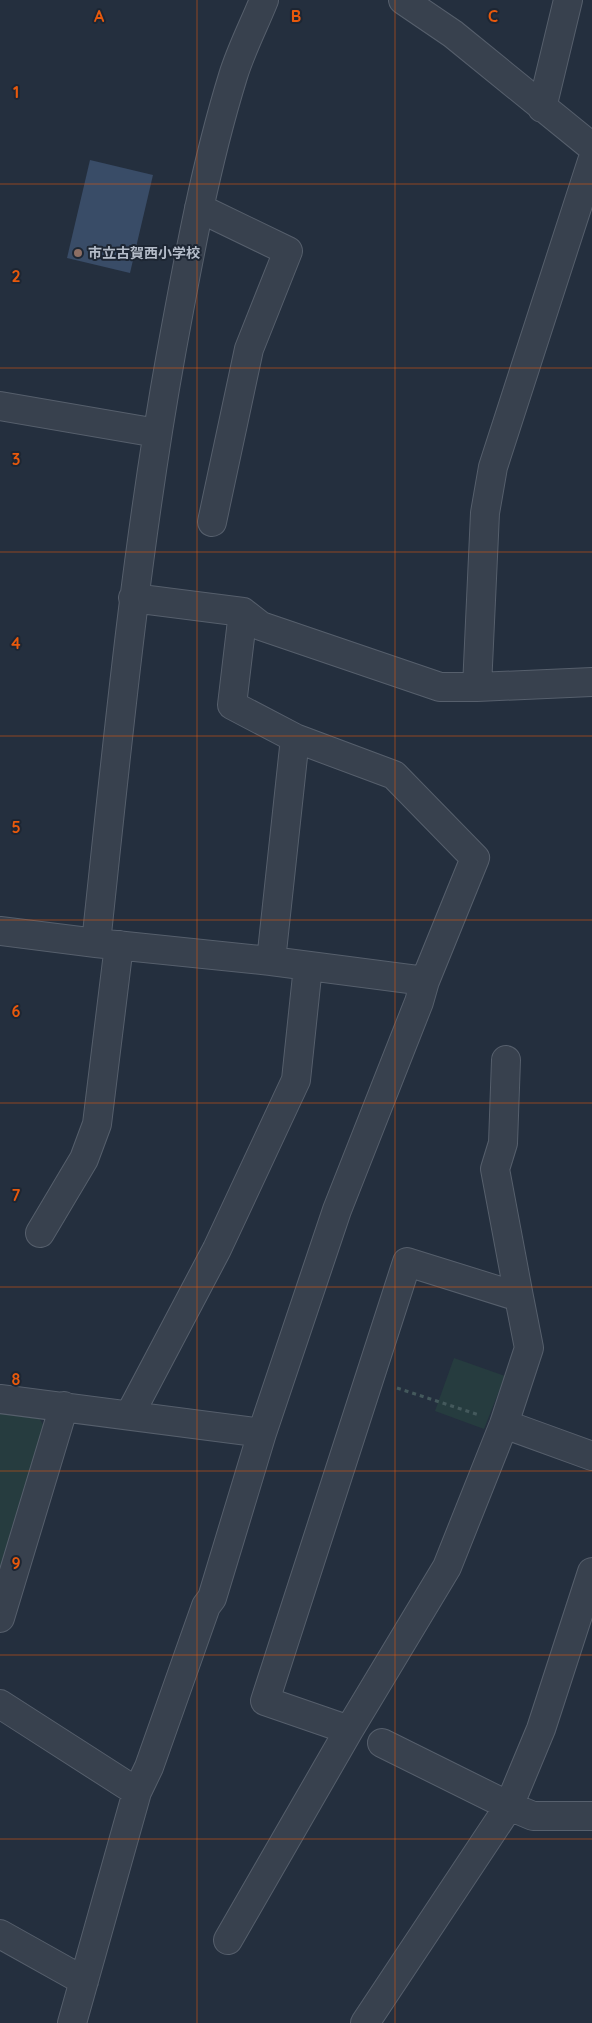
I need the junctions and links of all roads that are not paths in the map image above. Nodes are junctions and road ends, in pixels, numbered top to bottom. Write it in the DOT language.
graph roads {
  1 [pos="264,0"];
  2 [pos="403,0"];
  3 [pos="568,0"];
  4 [pos="542,108"];
  5 [pos="592,147"];
  6 [pos="592,161"];
  7 [pos="199,208"];
  8 [pos="0,406"];
  9 [pos="157,433"];
  10 [pos="212,522"];
  11 [pos="133,598"];
  12 [pos="243,612"];
  13 [pos="592,682"];
  14 [pos="476,688"];
  15 [pos="295,738"];
  16 [pos="0,931"];
  17 [pos="107,944"];
  18 [pos="271,961"];
  19 [pos="308,966"];
  20 [pos="425,981"];
  21 [pos="506,1060"];
  22 [pos="40,1233"];
  23 [pos="519,1297"];
  24 [pos="0,1399"];
  25 [pos="64,1406"];
  26 [pos="130,1414"];
  27 [pos="504,1424"];
  28 [pos="262,1433"];
  29 [pos="592,1456"];
  30 [pos="592,1572"];
  31 [pos="0,1618"];
  32 [pos="0,1704"];
  33 [pos="349,1730"];
  34 [pos="382,1743"];
  35 [pos="137,1792"];
  36 [pos="509,1806"];
  37 [pos="592,1816"];
  38 [pos="0,1934"];
  39 [pos="228,1940"];
  40 [pos="84,1981"];
  41 [pos="72,2023"];
  42 [pos="365,2023"];
  1 -- 7 [label="street"];
  2 -- 4 [label="street"];
  3 -- 4 [label="street"];
  4 -- 5 [label="street"];
  6 -- 14 [label="street"];
  7 -- 9 [label="street"];
  7 -- 10 [label="street"];
  8 -- 9 [label="street"];
  9 -- 11 [label="street"];
  11 -- 12 [label="street"];
  11 -- 17 [label="street"];
  12 -- 14 [label="street"];
  12 -- 15 [label="street"];
  13 -- 14 [label="street"];
  15 -- 18 [label="street"];
  15 -- 20 [label="street"];
  16 -- 17 [label="street"];
  17 -- 18 [label="street"];
  17 -- 22 [label="street"];
  18 -- 19 [label="street"];
  19 -- 20 [label="street"];
  19 -- 26 [label="street"];
  20 -- 28 [label="street"];
  21 -- 23 [label="street"];
  23 -- 27 [label="street"];
  23 -- 33 [label="street"];
  24 -- 25 [label="street"];
  25 -- 26 [label="street"];
  25 -- 31 [label="street"];
  26 -- 28 [label="street"];
  27 -- 29 [label="street"];
  27 -- 33 [label="street"];
  28 -- 35 [label="street"];
  30 -- 36 [label="street"];
  32 -- 35 [label="street"];
  33 -- 39 [label="street"];
  34 -- 36 [label="street"];
  35 -- 40 [label="street"];
  36 -- 37 [label="street"];
  36 -- 42 [label="street"];
  38 -- 40 [label="street"];
  40 -- 41 [label="street"];
}
